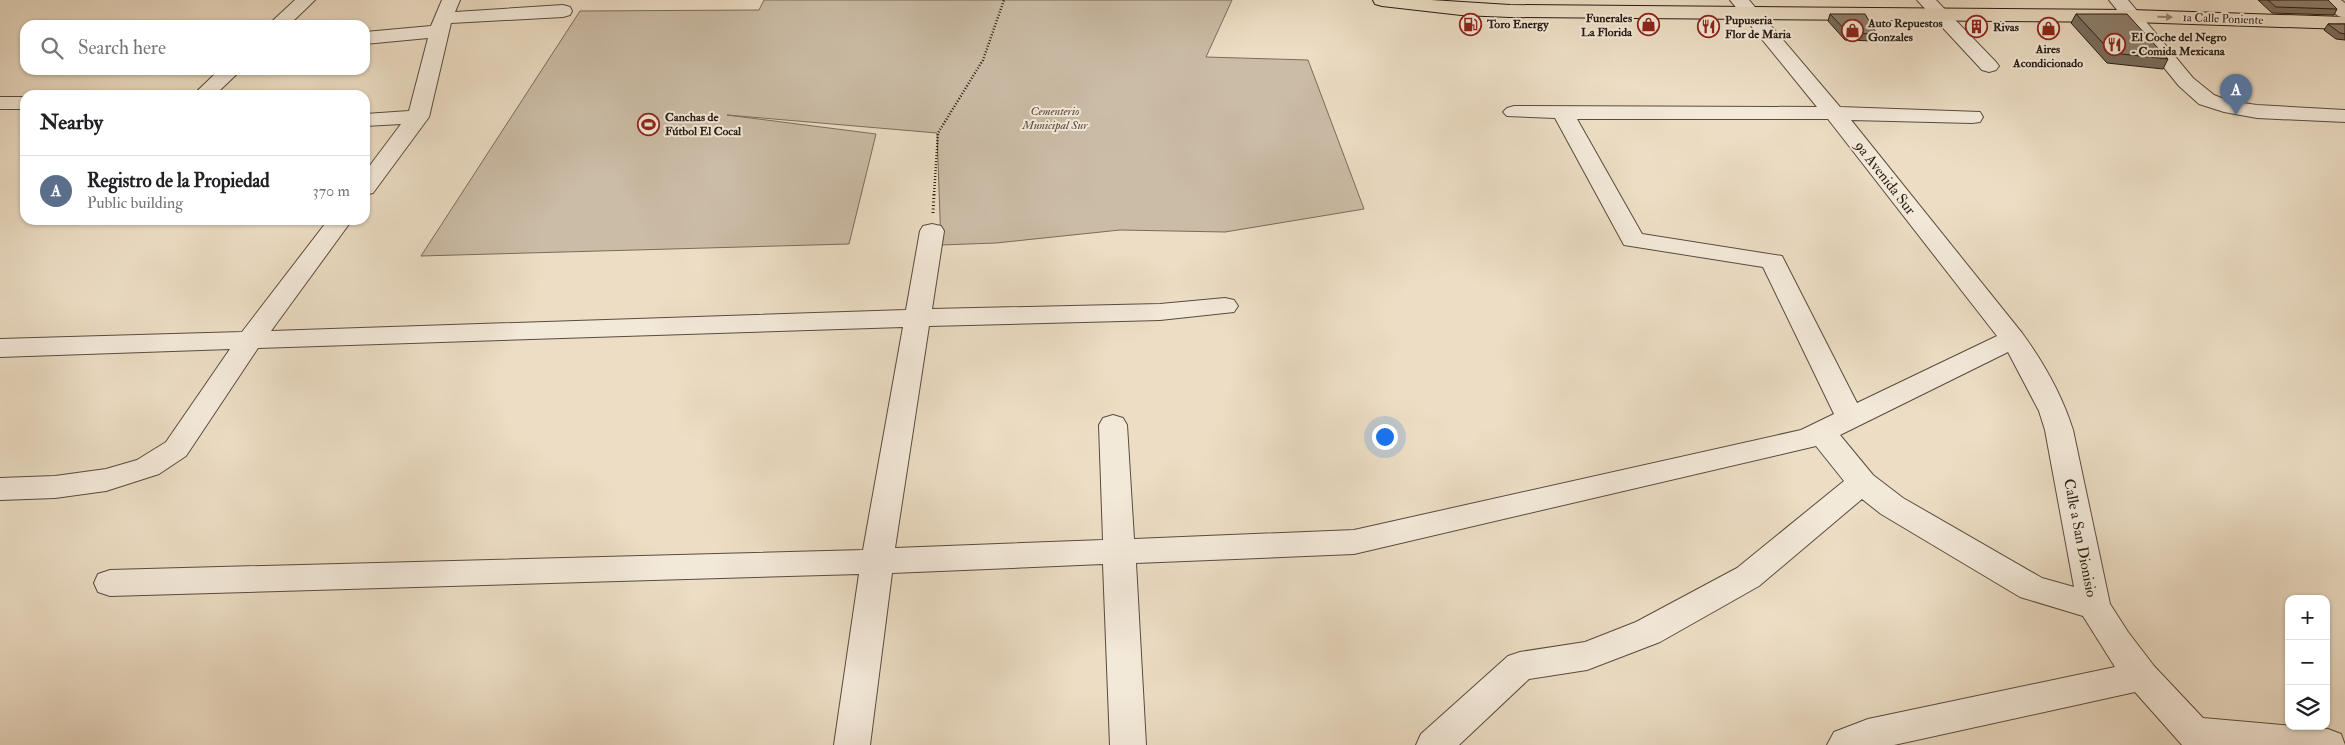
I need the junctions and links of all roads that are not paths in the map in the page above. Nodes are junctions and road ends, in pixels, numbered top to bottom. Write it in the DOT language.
graph roads {
  1 [pos="306,0"];
  2 [pos="1382,0"];
  3 [pos="2118,0"];
  4 [pos="2329,0"];
  5 [pos="1744,6"];
  6 [pos="1931,7"];
  7 [pos="562,11"];
  8 [pos="2345,12"];
  9 [pos="445,16"];
  10 [pos="2132,16"];
  11 [pos="284,20"];
  12 [pos="2345,23"];
  13 [pos="370,37"];
  14 [pos="1989,66"];
  15 [pos="225,75"];
  16 [pos="209,90"];
  17 [pos="2210,101"];
  18 [pos="0,104"];
  19 [pos="20,104"];
  20 [pos="2345,109"];
  21 [pos="1514,112"];
  22 [pos="1834,112"];
  23 [pos="1563,113"];
  24 [pos="2345,116"];
  25 [pos="418,117"];
  26 [pos="1972,117"];
  27 [pos="370,120"];
  28 [pos="370,181"];
  29 [pos="336,225"];
  30 [pos="932,231"];
  31 [pos="1225,306"];
  32 [pos="918,318"];
  33 [pos="250,340"];
  34 [pos="0,348"];
  35 [pos="2020,349"];
  36 [pos="1850,418"];
  37 [pos="1113,425"];
  38 [pos="1821,432"];
  39 [pos="1862,483"];
  40 [pos="0,489"];
  41 [pos="1119,552"];
  42 [pos="877,562"];
  43 [pos="110,583"];
  44 [pos="2094,606"];
  45 [pos="2142,676"];
  46 [pos="2200,739"];
  47 [pos="852,745"];
  48 [pos="1128,745"];
  49 [pos="1434,745"];
  50 [pos="1845,745"];
  51 [pos="2328,745"];
  1 -- 11 [label="street"];
  2 -- 5 [label="main road, 1a Calle Poniente"];
  3 -- 10 [label="street"];
  4 -- 8 [label="street"];
  5 -- 6 [label="main road, 1a Calle Poniente"];
  5 -- 22 [label="street, 9a Avenida Sur"];
  6 -- 10 [label="main road, 1a Calle Poniente"];
  6 -- 14 [label="street"];
  7 -- 9 [label="street"];
  9 -- 13 [label="street"];
  9 -- 25 [label="street"];
  10 -- 12 [label="main road, 1a Calle Poniente, one-way"];
  10 -- 17 [label="street"];
  15 -- 16 [label="street"];
  17 -- 20 [label="street"];
  17 -- 24 [label="street"];
  18 -- 19 [label="street"];
  21 -- 23 [label="street"];
  22 -- 23 [label="street"];
  22 -- 26 [label="street"];
  22 -- 35 [label="street, 9a Avenida Sur"];
  23 -- 36 [label="street"];
  25 -- 27 [label="street"];
  25 -- 28 [label="street"];
  29 -- 33 [label="street"];
  30 -- 32 [label="street"];
  31 -- 32 [label="street"];
  32 -- 33 [label="street"];
  32 -- 42 [label="street"];
  33 -- 34 [label="street"];
  33 -- 40 [label="street"];
  35 -- 36 [label="street"];
  35 -- 44 [label="street, Calle a San Dionisio"];
  36 -- 38 [label="street"];
  37 -- 41 [label="street"];
  38 -- 39 [label="street"];
  38 -- 41 [label="street"];
  39 -- 44 [label="street"];
  39 -- 49 [label="street"];
  41 -- 42 [label="street"];
  41 -- 48 [label="street"];
  42 -- 43 [label="street"];
  42 -- 47 [label="street"];
  44 -- 45 [label="street, Calle a San Dionisio"];
  45 -- 46 [label="street, Calle a San Dionisio"];
  45 -- 50 [label="street"];
  46 -- 51 [label="street"];
}
